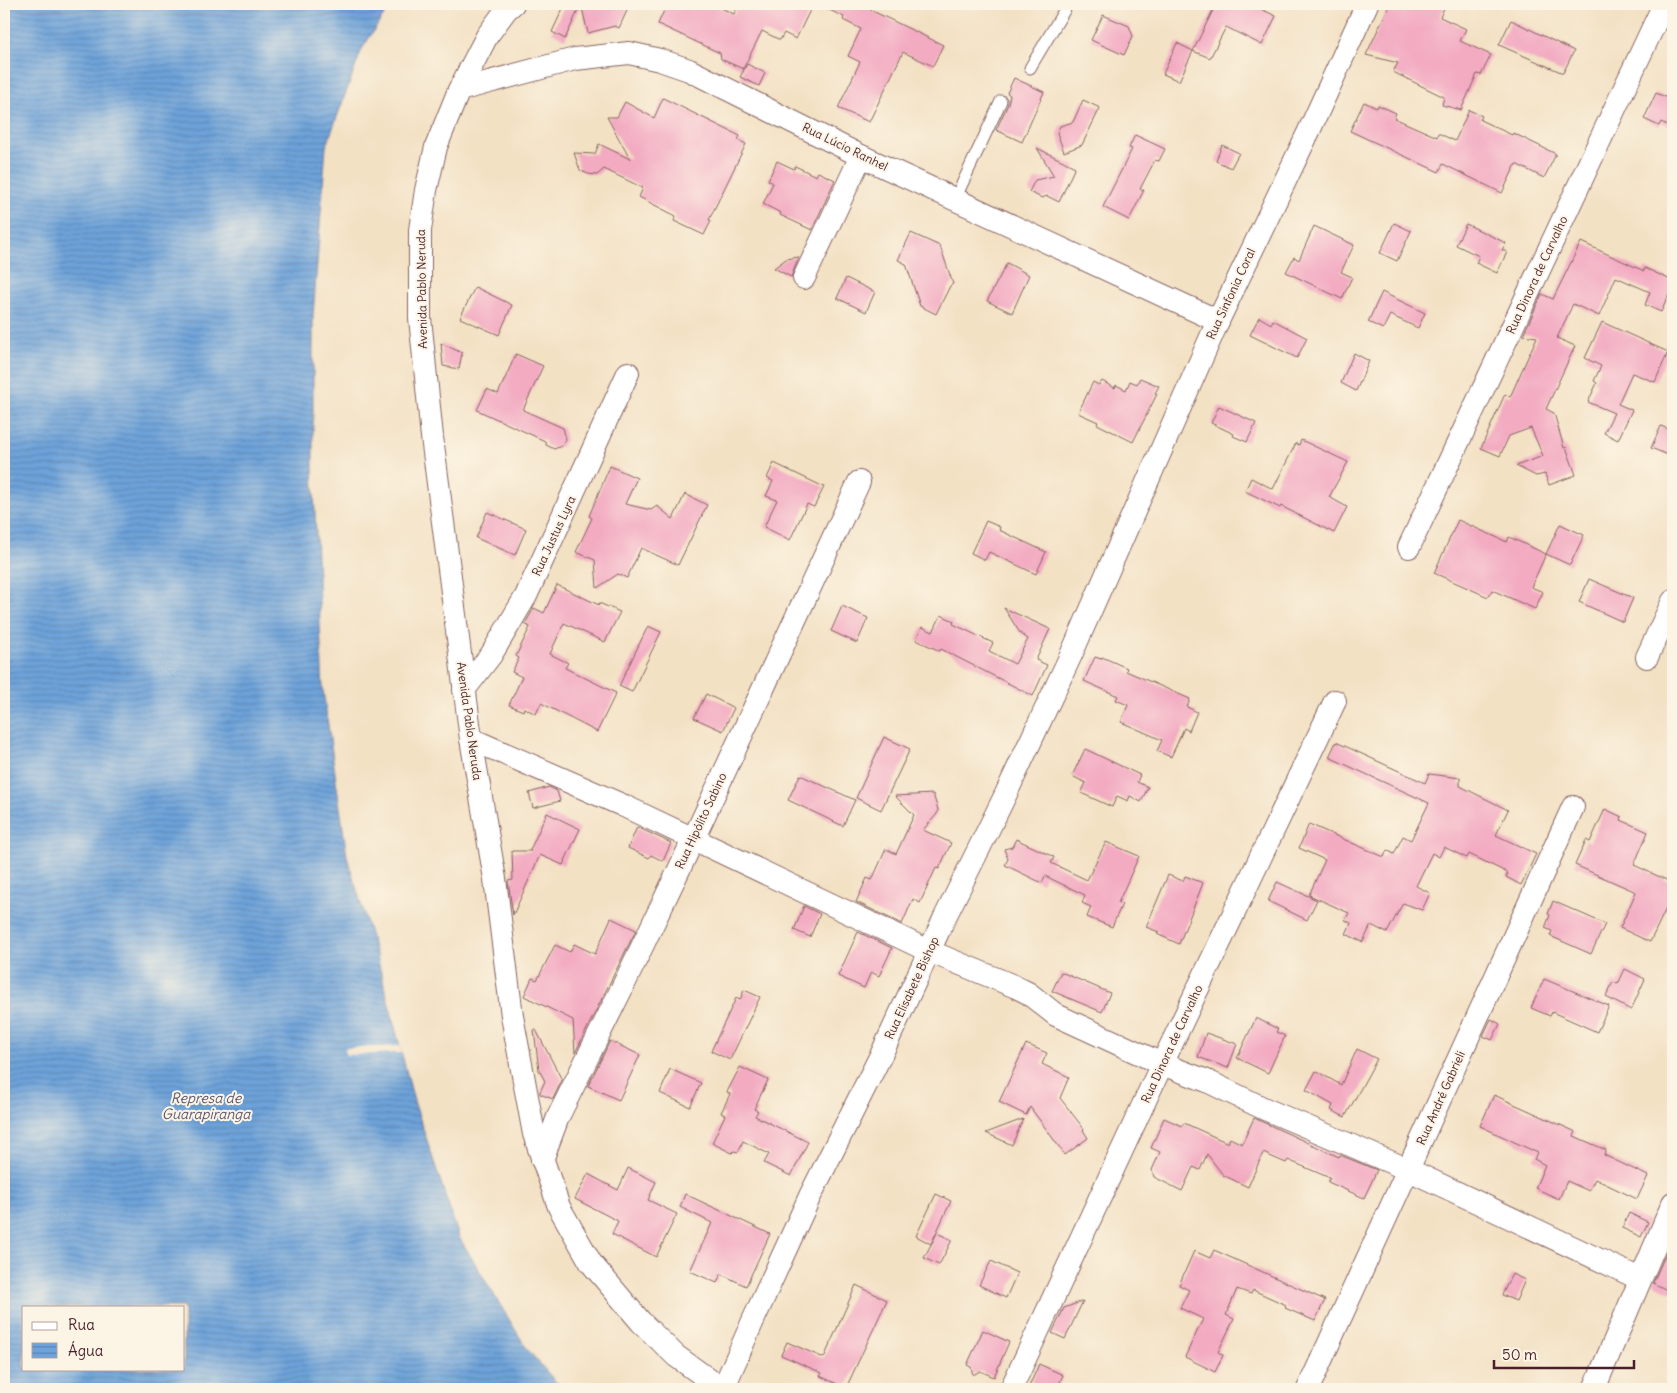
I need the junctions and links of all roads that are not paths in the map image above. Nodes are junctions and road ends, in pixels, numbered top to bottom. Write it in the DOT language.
graph roads {
  1 [pos="513,4"];
  2 [pos="1068,4"];
  3 [pos="1367,4"];
  4 [pos="1664,4"];
  5 [pos="1030,68"];
  6 [pos="459,90"];
  7 [pos="1001,100"];
  8 [pos="861,156"];
  9 [pos="956,199"];
  10 [pos="804,278"];
  11 [pos="1218,321"];
  12 [pos="628,373"];
  13 [pos="858,482"];
  14 [pos="1409,547"];
  15 [pos="1100,586"];
  16 [pos="1673,601"];
  17 [pos="1646,657"];
  18 [pos="464,690"];
  19 [pos="1335,701"];
  20 [pos="471,739"];
  21 [pos="1573,806"];
  22 [pos="693,839"];
  23 [pos="928,951"];
  24 [pos="1162,1064"];
  25 [pos="542,1160"];
  26 [pos="1409,1170"];
  27 [pos="1673,1203"];
  28 [pos="1640,1279"];
  29 [pos="723,1389"];
  30 [pos="1011,1389"];
  31 [pos="1308,1389"];
  32 [pos="1594,1389"];
  1 -- 6 [label="street, Avenida Pablo Neruda"];
  2 -- 5 [label="lane"];
  3 -- 11 [label="street, Rua Sinfonia Coral"];
  4 -- 14 [label="street, Rua Dinora de Carvalho"];
  6 -- 8 [label="street, Rua Lúcio Ranhel"];
  6 -- 18 [label="street, Avenida Pablo Neruda"];
  7 -- 9 [label="lane"];
  8 -- 9 [label="street, Rua Lúcio Ranhel"];
  8 -- 10 [label="street"];
  9 -- 11 [label="street, Rua Lúcio Ranhel"];
  11 -- 15 [label="street, Rua Sinfonia Coral"];
  12 -- 18 [label="street, Rua Justus Lyra"];
  13 -- 22 [label="street, Rua Hipólito Sabino"];
  15 -- 23 [label="street, Rua Elisabete Bishop"];
  16 -- 17 [label="street"];
  18 -- 20 [label="street, Avenida Pablo Neruda"];
  19 -- 24 [label="street, Rua Dinora de Carvalho"];
  20 -- 22 [label="street"];
  20 -- 25 [label="street, Avenida Pablo Neruda"];
  21 -- 26 [label="street, Rua André Gabrieli"];
  22 -- 23 [label="street"];
  22 -- 25 [label="street, Rua Hipólito Sabino"];
  23 -- 24 [label="street"];
  23 -- 29 [label="street, Rua Elisabete Bishop"];
  24 -- 26 [label="street"];
  24 -- 30 [label="street, Rua Dinora de Carvalho"];
  25 -- 29 [label="street, Avenida Pablo Neruda"];
  26 -- 28 [label="street"];
  26 -- 31 [label="street, Rua André Gabrieli"];
  27 -- 28 [label="street"];
  28 -- 32 [label="street"];
}
